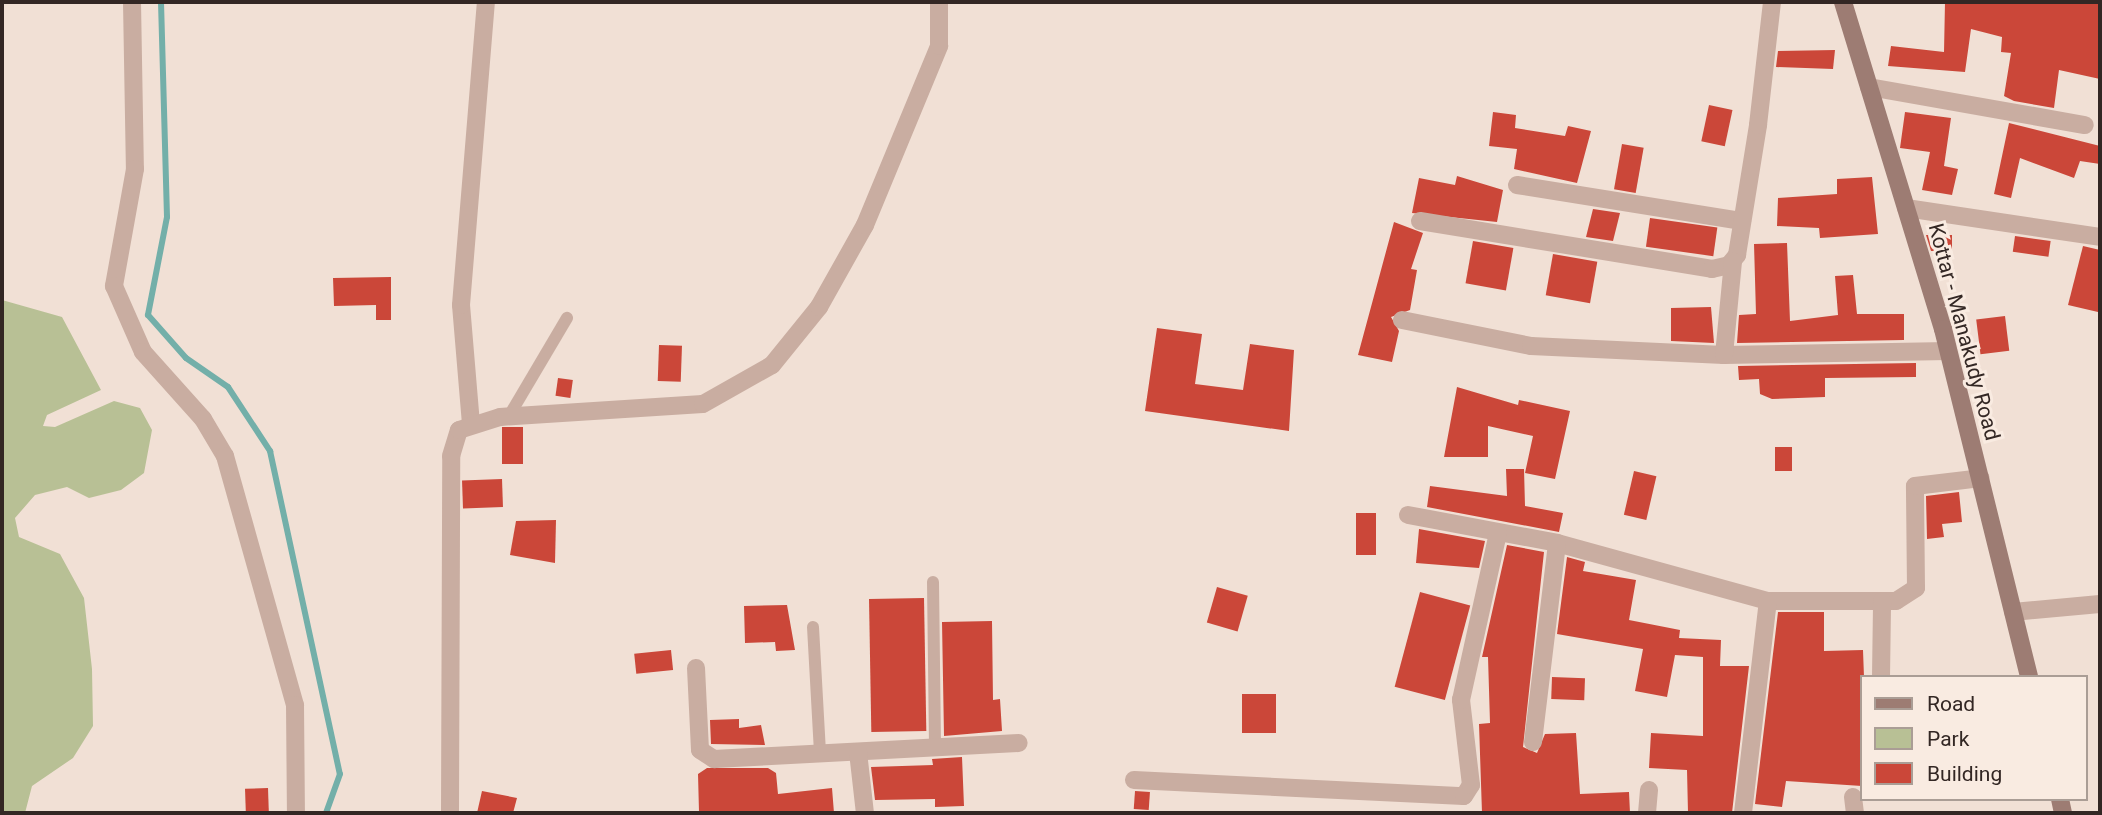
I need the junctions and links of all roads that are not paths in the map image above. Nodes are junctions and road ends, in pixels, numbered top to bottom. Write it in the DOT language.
graph roads {
  1 [pos="132,2"];
  2 [pos="486,2"];
  3 [pos="939,2"];
  4 [pos="1772,2"];
  5 [pos="1843,2"];
  6 [pos="1869,86"];
  7 [pos="2085,125"];
  8 [pos="1517,185"];
  9 [pos="1906,208"];
  10 [pos="1420,221"];
  11 [pos="1742,221"];
  12 [pos="2100,237"];
  13 [pos="1733,261"];
  14 [pos="567,318"];
  15 [pos="1402,320"];
  16 [pos="1948,351"];
  17 [pos="1724,355"];
  18 [pos="509,416"];
  19 [pos="471,424"];
  20 [pos="1981,478"];
  21 [pos="1408,515"];
  22 [pos="1498,533"];
  23 [pos="1557,543"];
  24 [pos="933,583"];
  25 [pos="1768,601"];
  26 [pos="1882,601"];
  27 [pos="2100,604"];
  28 [pos="2013,612"];
  29 [pos="813,627"];
  30 [pos="696,668"];
  31 [pos="1881,675"];
  32 [pos="2029,675"];
  33 [pos="1533,742"];
  34 [pos="1019,743"];
  35 [pos="935,747"];
  36 [pos="858,752"];
  37 [pos="820,754"];
  38 [pos="1134,780"];
  39 [pos="1648,790"];
  40 [pos="296,813"];
  41 [pos="450,813"];
  42 [pos="865,813"];
  43 [pos="1647,813"];
  44 [pos="1743,813"];
  1 -- 40 [label="street"];
  2 -- 19 [label="street"];
  3 -- 18 [label="street"];
  4 -- 11 [label="street"];
  5 -- 6 [label="main road, Kottar - Manakudy Road"];
  6 -- 7 [label="street"];
  6 -- 9 [label="main road, Kottar - Manakudy Road"];
  8 -- 11 [label="street"];
  9 -- 12 [label="street"];
  9 -- 16 [label="main road, Kottar - Manakudy Road"];
  10 -- 13 [label="street"];
  11 -- 13 [label="street"];
  13 -- 17 [label="street"];
  14 -- 18 [label="lane"];
  15 -- 17 [label="street"];
  16 -- 17 [label="street"];
  16 -- 20 [label="main road, Kottar - Manakudy Road"];
  18 -- 19 [label="street"];
  19 -- 41 [label="street"];
  20 -- 26 [label="street"];
  20 -- 28 [label="main road, Kottar - Manakudy Road"];
  21 -- 22 [label="street"];
  22 -- 23 [label="street"];
  22 -- 38 [label="street"];
  23 -- 25 [label="street"];
  23 -- 33 [label="street"];
  24 -- 35 [label="lane"];
  25 -- 26 [label="street"];
  25 -- 44 [label="street"];
  26 -- 31 [label="street"];
  27 -- 28 [label="street"];
  28 -- 32 [label="main road, Kottar - Manakudy Road"];
  29 -- 37 [label="lane"];
  30 -- 37 [label="street"];
  34 -- 35 [label="street"];
  35 -- 36 [label="street"];
  36 -- 37 [label="street"];
  36 -- 42 [label="street"];
  39 -- 43 [label="street"];
}
